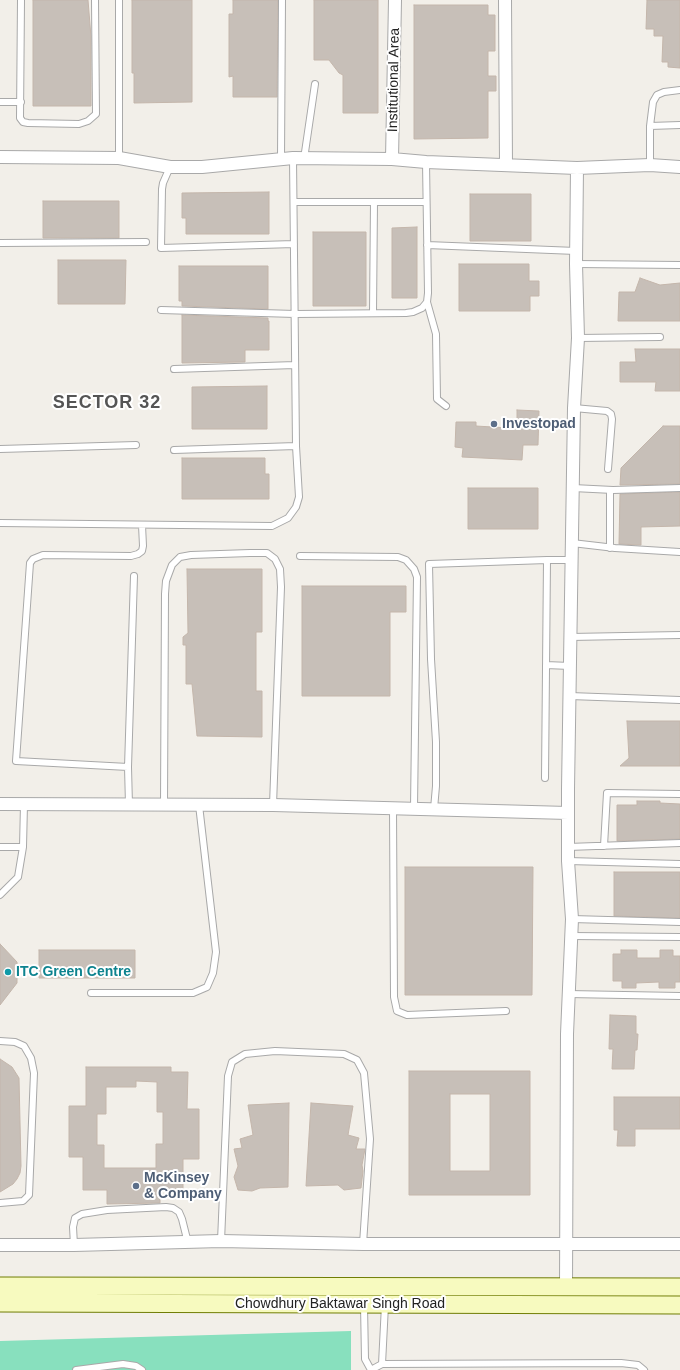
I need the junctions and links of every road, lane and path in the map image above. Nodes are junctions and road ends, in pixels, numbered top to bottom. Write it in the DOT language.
graph roads {
  1 [pos="21,0"];
  2 [pos="95,0"];
  3 [pos="119,0"];
  4 [pos="282,0"];
  5 [pos="395,0"];
  6 [pos="505,0"];
  7 [pos="315,84"];
  8 [pos="680,90"];
  9 [pos="0,102"];
  10 [pos="20,102"];
  11 [pos="680,125"];
  12 [pos="650,126"];
  13 [pos="0,157"];
  14 [pos="119,158"];
  15 [pos="292,159"];
  16 [pos="392,159"];
  17 [pos="426,162"];
  18 [pos="506,164"];
  19 [pos="650,165"];
  20 [pos="170,167"];
  21 [pos="680,167"];
  22 [pos="578,168"];
  23 [pos="294,202"];
  24 [pos="374,202"];
  25 [pos="426,202"];
  26 [pos="146,242"];
  27 [pos="0,243"];
  28 [pos="294,244"];
  29 [pos="427,245"];
  30 [pos="576,251"];
  31 [pos="576,264"];
  32 [pos="680,265"];
  33 [pos="427,302"];
  34 [pos="161,310"];
  35 [pos="373,313"];
  36 [pos="295,314"];
  37 [pos="660,337"];
  38 [pos="578,338"];
  39 [pos="295,365"];
  40 [pos="174,369"];
  41 [pos="446,406"];
  42 [pos="574,408"];
  43 [pos="136,445"];
  44 [pos="296,446"];
  45 [pos="0,449"];
  46 [pos="174,450"];
  47 [pos="608,469"];
  48 [pos="572,488"];
  49 [pos="680,488"];
  50 [pos="610,490"];
  51 [pos="0,523"];
  52 [pos="142,525"];
  53 [pos="572,542"];
  54 [pos="610,548"];
  55 [pos="680,552"];
  56 [pos="300,556"];
  57 [pos="547,560"];
  58 [pos="571,560"];
  59 [pos="134,576"];
  60 [pos="680,635"];
  61 [pos="570,637"];
  62 [pos="546,665"];
  63 [pos="570,666"];
  64 [pos="570,696"];
  65 [pos="680,700"];
  66 [pos="128,767"];
  67 [pos="546,778"];
  68 [pos="680,794"];
  69 [pos="0,804"];
  70 [pos="24,804"];
  71 [pos="129,805"];
  72 [pos="164,805"];
  73 [pos="199,805"];
  74 [pos="273,805"];
  75 [pos="393,808"];
  76 [pos="414,808"];
  77 [pos="434,809"];
  78 [pos="568,813"];
  79 [pos="680,843"];
  80 [pos="604,846"];
  81 [pos="0,847"];
  82 [pos="23,847"];
  83 [pos="568,847"];
  84 [pos="568,861"];
  85 [pos="680,864"];
  86 [pos="0,894"];
  87 [pos="572,919"];
  88 [pos="680,922"];
  89 [pos="571,936"];
  90 [pos="680,937"];
  91 [pos="91,993"];
  92 [pos="568,994"];
  93 [pos="680,996"];
  94 [pos="506,1012"];
  95 [pos="0,1041"];
  96 [pos="0,1203"];
  97 [pos="220,1241"];
  98 [pos="188,1243"];
  99 [pos="363,1244"];
  100 [pos="566,1244"];
  101 [pos="680,1244"];
  102 [pos="0,1245"];
  103 [pos="74,1245"];
  104 [pos="0,1286"];
  105 [pos="566,1287"];
  106 [pos="680,1287"];
  107 [pos="0,1303"];
  108 [pos="364,1304"];
  109 [pos="385,1304"];
  110 [pos="680,1305"];
  111 [pos="382,1364"];
  112 [pos="404,1367"];
  113 [pos="76,1370"];
  114 [pos="142,1370"];
  115 [pos="371,1370"];
  116 [pos="644,1370"];
  1 -- 10 [label="lane"];
  2 -- 10 [label="lane"];
  3 -- 14 [label="lane"];
  4 -- 15 [label="lane"];
  5 -- 16 [label="street, Institutional Area"];
  6 -- 18 [label="street"];
  7 -- 15 [label="lane"];
  8 -- 12 [label="lane"];
  9 -- 10 [label="lane"];
  11 -- 12 [label="lane"];
  12 -- 19 [label="lane"];
  13 -- 14 [label="street"];
  14 -- 20 [label="street"];
  15 -- 16 [label="street"];
  15 -- 20 [label="street"];
  15 -- 23 [label="lane"];
  16 -- 17 [label="street"];
  17 -- 18 [label="street"];
  17 -- 25 [label="lane"];
  18 -- 22 [label="street"];
  19 -- 21 [label="street"];
  19 -- 22 [label="street"];
  20 -- 28 [label="lane"];
  22 -- 30 [label="street"];
  23 -- 24 [label="lane"];
  23 -- 28 [label="lane"];
  24 -- 25 [label="lane"];
  24 -- 35 [label="lane"];
  25 -- 29 [label="lane"];
  26 -- 27 [label="lane"];
  28 -- 36 [label="lane"];
  29 -- 30 [label="lane"];
  29 -- 33 [label="lane"];
  30 -- 31 [label="street"];
  31 -- 32 [label="lane"];
  31 -- 38 [label="street"];
  33 -- 35 [label="lane"];
  33 -- 41 [label="lane"];
  34 -- 36 [label="lane"];
  35 -- 36 [label="lane"];
  36 -- 39 [label="lane"];
  37 -- 38 [label="lane"];
  38 -- 42 [label="street"];
  39 -- 40 [label="lane"];
  39 -- 44 [label="lane"];
  42 -- 47 [label="lane"];
  42 -- 48 [label="street"];
  43 -- 45 [label="lane"];
  44 -- 46 [label="lane"];
  44 -- 52 [label="lane"];
  48 -- 50 [label="lane"];
  48 -- 53 [label="street"];
  49 -- 50 [label="lane"];
  50 -- 54 [label="lane"];
  51 -- 52 [label="lane"];
  52 -- 66 [label="lane"];
  53 -- 54 [label="lane"];
  53 -- 58 [label="street"];
  54 -- 55 [label="lane"];
  56 -- 76 [label="lane"];
  57 -- 58 [label="lane"];
  57 -- 62 [label="lane"];
  57 -- 77 [label="lane"];
  58 -- 61 [label="street"];
  59 -- 66 [label="lane"];
  60 -- 61 [label="lane"];
  61 -- 63 [label="street"];
  62 -- 63 [label="lane"];
  62 -- 67 [label="lane"];
  63 -- 64 [label="street"];
  64 -- 65 [label="lane"];
  64 -- 78 [label="street"];
  66 -- 71 [label="lane"];
  68 -- 80 [label="lane"];
  69 -- 70 [label="street"];
  70 -- 71 [label="street"];
  70 -- 82 [label="lane"];
  71 -- 72 [label="street"];
  72 -- 73 [label="street"];
  72 -- 74 [label="lane"];
  73 -- 74 [label="street"];
  73 -- 91 [label="lane"];
  74 -- 75 [label="street"];
  75 -- 76 [label="street"];
  75 -- 94 [label="lane"];
  76 -- 77 [label="street"];
  77 -- 78 [label="street"];
  78 -- 83 [label="street"];
  79 -- 80 [label="lane"];
  80 -- 83 [label="lane"];
  81 -- 82 [label="lane"];
  82 -- 86 [label="lane"];
  83 -- 84 [label="street"];
  84 -- 85 [label="lane"];
  84 -- 87 [label="street"];
  87 -- 88 [label="lane"];
  87 -- 89 [label="street"];
  89 -- 90 [label="lane"];
  89 -- 92 [label="street"];
  92 -- 93 [label="lane"];
  92 -- 100 [label="street"];
  95 -- 96 [label="lane"];
  97 -- 98 [label="street"];
  97 -- 99 [label="street"];
  97 -- 99 [label="lane"];
  98 -- 103 [label="street"];
  98 -- 103 [label="lane"];
  99 -- 100 [label="street"];
  100 -- 101 [label="street"];
  100 -- 105 [label="street"];
  102 -- 103 [label="street"];
  104 -- 105 [label="main road, Chowdhury Baktawar Singh Road"];
  105 -- 106 [label="main road, Chowdhury Baktawar Singh Road"];
  107 -- 108 [label="main road, Chowdhury Baktawar Singh Road"];
  108 -- 109 [label="main road, Chowdhury Baktawar Singh Road"];
  108 -- 115 [label="lane"];
  109 -- 110 [label="main road, Chowdhury Baktawar Singh Road"];
  109 -- 111 [label="lane"];
  111 -- 112 [label="lane"];
  111 -- 115 [label="lane"];
  112 -- 116 [label="lane"];
  113 -- 114 [label="lane"];
}
